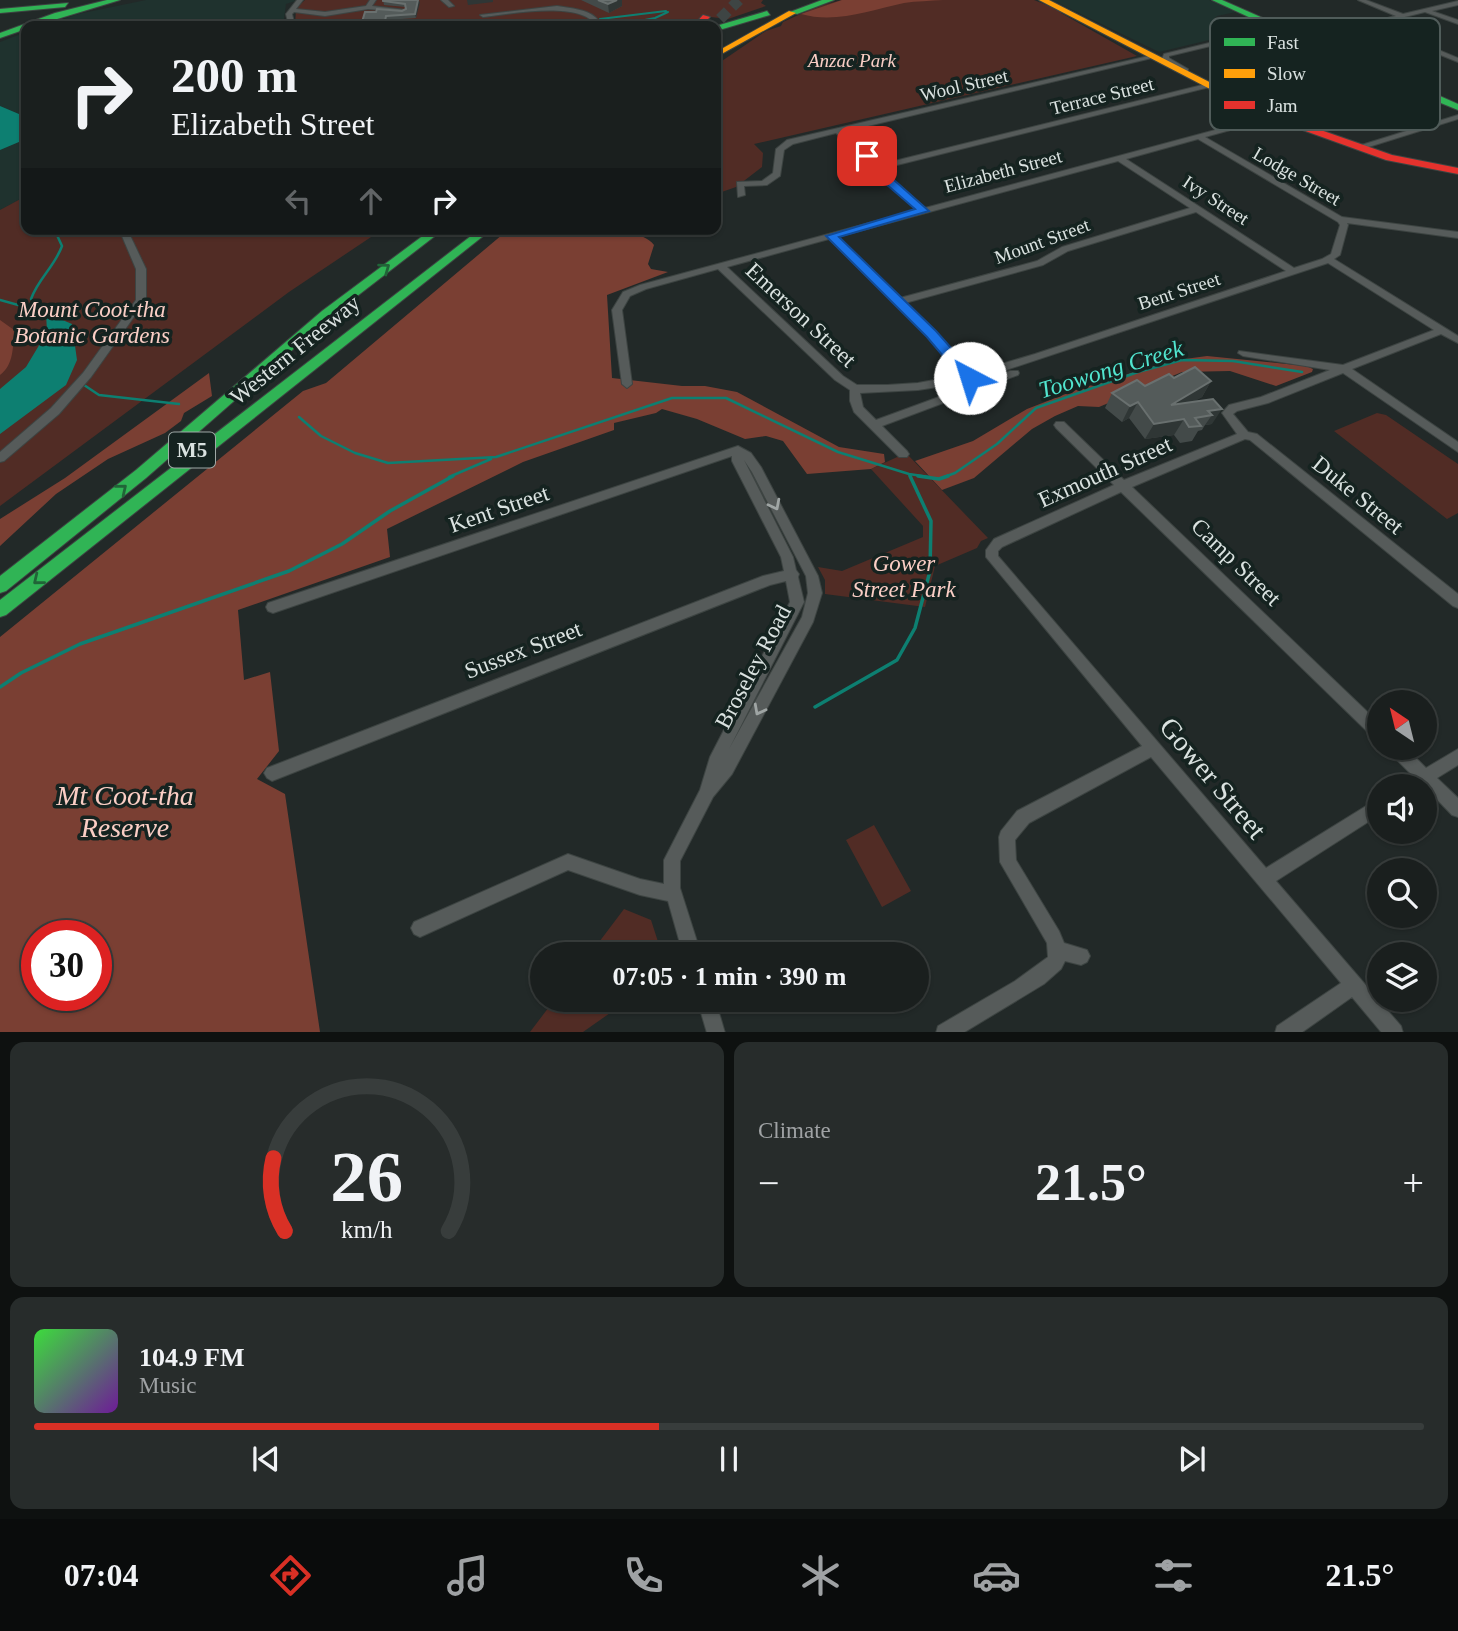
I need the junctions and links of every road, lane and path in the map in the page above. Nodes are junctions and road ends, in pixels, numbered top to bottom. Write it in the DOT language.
graph roads {
  1 [pos="103,0"];
  2 [pos="116,0"];
  3 [pos="300,0"];
  4 [pos="373,0"];
  5 [pos="444,0"];
  6 [pos="812,0"];
  7 [pos="830,0"];
  8 [pos="1043,0"];
  9 [pos="1216,0"];
  10 [pos="1361,0"];
  11 [pos="1458,3"];
  12 [pos="71,5"];
  13 [pos="451,6"];
  14 [pos="368,7"];
  15 [pos="787,8"];
  16 [pos="292,9"];
  17 [pos="0,10"];
  18 [pos="402,10"];
  19 [pos="1427,11"];
  20 [pos="483,15"];
  21 [pos="1404,16"];
  22 [pos="1256,18"];
  23 [pos="1396,18"];
  24 [pos="33,21"];
  25 [pos="291,21"];
  26 [pos="596,21"];
  27 [pos="721,21"];
  28 [pos="1458,23"];
  29 [pos="21,26"];
  30 [pos="0,34"];
  31 [pos="1210,44"];
  32 [pos="721,52"];
  33 [pos="1440,53"];
  34 [pos="1159,56"];
  35 [pos="1458,60"];
  36 [pos="1210,82"];
  37 [pos="1204,83"];
  38 [pos="1210,86"];
  39 [pos="1440,99"];
  40 [pos="1458,107"];
  41 [pos="1458,117"];
  42 [pos="1440,122"];
  43 [pos="1222,130"];
  44 [pos="1310,130"];
  45 [pos="1415,130"];
  46 [pos="838,131"];
  47 [pos="1198,136"];
  48 [pos="1359,147"];
  49 [pos="1119,158"];
  50 [pos="876,168"];
  51 [pos="1458,171"];
  52 [pos="741,195"];
  53 [pos="1197,209"];
  54 [pos="923,211"];
  55 [pos="1339,219"];
  56 [pos="126,235"];
  57 [pos="431,235"];
  58 [pos="449,235"];
  59 [pos="461,235"];
  60 [pos="479,235"];
  61 [pos="1458,235"];
  62 [pos="831,236"];
  63 [pos="1329,260"];
  64 [pos="721,267"];
  65 [pos="1294,272"];
  66 [pos="897,302"];
  67 [pos="1442,330"];
  68 [pos="1458,340"];
  69 [pos="1243,353"];
  70 [pos="1041,358"];
  71 [pos="1345,369"];
  72 [pos="970,378"];
  73 [pos="627,384"];
  74 [pos="855,389"];
  75 [pos="218,409"];
  76 [pos="873,425"];
  77 [pos="1059,425"];
  78 [pos="1244,435"];
  79 [pos="1458,448"];
  80 [pos="738,450"];
  81 [pos="903,454"];
  82 [pos="0,458"];
  83 [pos="1124,486"];
  84 [pos="75,549"];
  85 [pos="992,557"];
  86 [pos="793,574"];
  87 [pos="0,586"];
  88 [pos="1458,602"];
  89 [pos="273,607"];
  90 [pos="0,610"];
  91 [pos="1367,721"];
  92 [pos="1153,748"];
  93 [pos="1458,756"];
  94 [pos="272,773"];
  95 [pos="1429,774"];
  96 [pos="707,792"];
  97 [pos="1437,794"];
  98 [pos="1458,809"];
  99 [pos="1367,814"];
  100 [pos="1264,879"];
  101 [pos="673,894"];
  102 [pos="420,928"];
  103 [pos="688,942"];
  104 [pos="1058,950"];
  105 [pos="1081,956"];
  106 [pos="1354,985"];
  107 [pos="710,1012"];
  108 [pos="716,1032"];
  109 [pos="944,1032"];
  110 [pos="1284,1032"];
  111 [pos="1394,1032"];
  1 -- 12 [label="main road"];
  2 -- 12 [label="main road"];
  3 -- 16 [label="street"];
  4 -- 14 [label="street"];
  5 -- 13 [label="street"];
  6 -- 15 [label="main road"];
  7 -- 15 [label="main road"];
  8 -- 34 [label="main road"];
  9 -- 22 [label="main road"];
  10 -- 21 [label="street"];
  11 -- 19 [label="street"];
  12 -- 17 [label="main road"];
  12 -- 24 [label="main road"];
  14 -- 16 [label="street"];
  14 -- 18 [label="street"];
  15 -- 27 [label="main road"];
  15 -- 32 [label="main road"];
  16 -- 25 [label="street"];
  19 -- 21 [label="street"];
  19 -- 28 [label="street"];
  20 -- 26 [label="street"];
  21 -- 23 [label="street"];
  29 -- 30 [label="main road"];
  31 -- 34 [label="street, Wool Street"];
  33 -- 35 [label="street"];
  34 -- 37 [label="main road"];
  34 -- 46 [label="street, Wool Street"];
  36 -- 37 [label="street, Terrace Street"];
  37 -- 38 [label="main road"];
  37 -- 50 [label="street, Terrace Street"];
  39 -- 40 [label="main road"];
  41 -- 42 [label="street"];
  43 -- 47 [label="street, Elizabeth Street"];
  44 -- 48 [label="main road"];
  45 -- 48 [label="street"];
  46 -- 50 [label="street"];
  46 -- 52 [label="street, Wool Street"];
  47 -- 49 [label="street, Elizabeth Street"];
  47 -- 55 [label="street, Lodge Street"];
  48 -- 51 [label="main road"];
  49 -- 53 [label="street, Ivy Street"];
  49 -- 54 [label="street, Elizabeth Street"];
  50 -- 54 [label="street"];
  53 -- 65 [label="street, Ivy Street"];
  53 -- 66 [label="street, Mount Street"];
  54 -- 62 [label="street, Elizabeth Street"];
  55 -- 61 [label="street"];
  55 -- 63 [label="street, Lodge Street"];
  56 -- 82 [label="street"];
  75 -- 57 [label="main road, Western Freeway / M5, one-way"];
  58 -- 75 [label="main road, M5"];
  59 -- 84 [label="main road, M5"];
  60 -- 84 [label="main road, Western Freeway / M5"];
  62 -- 64 [label="street, Elizabeth Street"];
  62 -- 66 [label="street"];
  63 -- 65 [label="street, Bent Street"];
  63 -- 67 [label="street"];
  64 -- 73 [label="street, Elizabeth Street"];
  64 -- 74 [label="street, Emerson Street"];
  65 -- 70 [label="street, Bent Street"];
  66 -- 72 [label="street"];
  67 -- 68 [label="street"];
  67 -- 71 [label="street"];
  69 -- 71 [label="street"];
  70 -- 72 [label="street, Bent Street"];
  70 -- 76 [label="street, Bent Street"];
  71 -- 78 [label="street, Duke Street"];
  71 -- 79 [label="street"];
  72 -- 74 [label="street, Bent Street"];
  74 -- 76 [label="street, Emerson Street"];
  87 -- 75 [label="main road, Western Freeway / M5, one-way"];
  76 -- 81 [label="street, Emerson Street"];
  77 -- 83 [label="street, Camp Street"];
  78 -- 83 [label="street, Exmouth Street"];
  78 -- 88 [label="street, Duke Street"];
  80 -- 86 [label="street, Broseley Road"];
  80 -- 89 [label="street, Kent Street"];
  80 -- 96 [label="street, Broseley Road, one-way"];
  83 -- 85 [label="street, Exmouth Street"];
  83 -- 91 [label="street, Camp Street"];
  84 -- 90 [label="main road, Western Freeway / M5, one-way"];
  85 -- 92 [label="street, Gower Street"];
  86 -- 94 [label="street, Sussex Street"];
  86 -- 96 [label="street, Broseley Road"];
  92 -- 100 [label="street, Gower Street"];
  92 -- 104 [label="street"];
  93 -- 95 [label="street"];
  96 -- 101 [label="street, Broseley Road"];
  97 -- 98 [label="street"];
  99 -- 100 [label="street"];
  100 -- 106 [label="street, Gower Street"];
  101 -- 102 [label="street"];
  101 -- 103 [label="street, Broseley Road"];
  104 -- 105 [label="street"];
  104 -- 109 [label="street"];
  106 -- 110 [label="street"];
  106 -- 111 [label="street, Gower Street"];
  107 -- 108 [label="street"];
}
